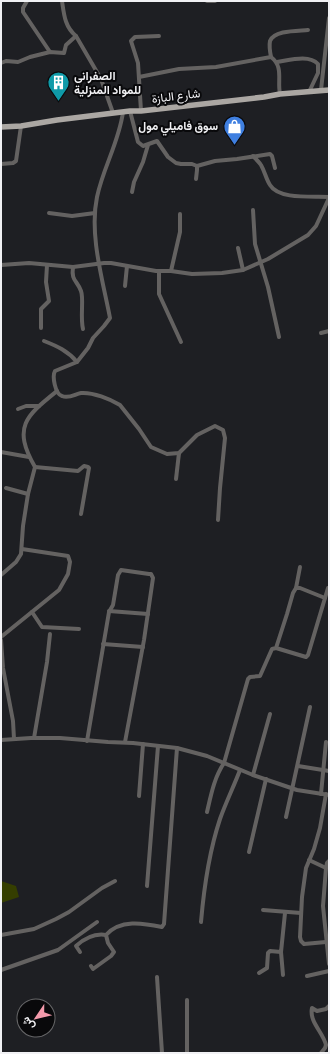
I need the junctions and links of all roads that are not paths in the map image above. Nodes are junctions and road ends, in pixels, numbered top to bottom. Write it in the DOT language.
graph roads {
  1 [pos="27,1"];
  2 [pos="62,1"];
  3 [pos="207,1"];
  4 [pos="215,1"];
  5 [pos="329,18"];
  6 [pos="308,30"];
  7 [pos="76,36"];
  8 [pos="159,36"];
  9 [pos="50,52"];
  10 [pos="271,57"];
  11 [pos="277,62"];
  12 [pos="1,63"];
  13 [pos="139,77"];
  14 [pos="321,90"];
  15 [pos="329,90"];
  16 [pos="309,92"];
  17 [pos="280,94"];
  18 [pos="130,111"];
  19 [pos="141,111"];
  20 [pos="123,112"];
  21 [pos="113,113"];
  22 [pos="21,126"];
  23 [pos="1,127"];
  24 [pos="148,145"];
  25 [pos="253,156"];
  26 [pos="1,164"];
  27 [pos="197,166"];
  28 [pos="275,168"];
  29 [pos="196,179"];
  30 [pos="132,192"];
  31 [pos="329,197"];
  32 [pos="253,210"];
  33 [pos="49,213"];
  34 [pos="95,213"];
  35 [pos="180,214"];
  36 [pos="238,248"];
  37 [pos="260,263"];
  38 [pos="99,264"];
  39 [pos="1,265"];
  40 [pos="47,265"];
  41 [pos="127,266"];
  42 [pos="73,267"];
  43 [pos="243,270"];
  44 [pos="159,271"];
  45 [pos="171,271"];
  46 [pos="125,286"];
  47 [pos="41,328"];
  48 [pos="83,329"];
  49 [pos="329,331"];
  50 [pos="322,333"];
  51 [pos="279,337"];
  52 [pos="44,342"];
  53 [pos="181,342"];
  54 [pos="77,362"];
  55 [pos="57,391"];
  56 [pos="39,406"];
  57 [pos="18,409"];
  58 [pos="1,452"];
  59 [pos="180,453"];
  60 [pos="29,457"];
  61 [pos="35,467"];
  62 [pos="176,479"];
  63 [pos="6,488"];
  64 [pos="28,494"];
  65 [pos="81,514"];
  66 [pos="218,520"];
  67 [pos="22,549"];
  68 [pos="300,566"];
  69 [pos="1,574"];
  70 [pos="296,588"];
  71 [pos="328,588"];
  72 [pos="325,598"];
  73 [pos="109,611"];
  74 [pos="32,612"];
  75 [pos="148,614"];
  76 [pos="79,630"];
  77 [pos="50,634"];
  78 [pos="1,639"];
  79 [pos="104,644"];
  80 [pos="143,647"];
  81 [pos="276,648"];
  82 [pos="310,708"];
  83 [pos="270,714"];
  84 [pos="34,738"];
  85 [pos="14,739"];
  86 [pos="1,740"];
  87 [pos="87,741"];
  88 [pos="125,742"];
  89 [pos="326,742"];
  90 [pos="143,744"];
  91 [pos="158,746"];
  92 [pos="177,748"];
  93 [pos="224,763"];
  94 [pos="298,766"];
  95 [pos="240,770"];
  96 [pos="324,770"];
  97 [pos="329,771"];
  98 [pos="253,775"];
  99 [pos="266,779"];
  100 [pos="293,789"];
  101 [pos="325,794"];
  102 [pos="139,796"];
  103 [pos="207,812"];
  104 [pos="286,816"];
  105 [pos="249,852"];
  106 [pos="309,860"];
  107 [pos="329,862"];
  108 [pos="326,868"];
  109 [pos="115,881"];
  110 [pos="147,886"];
  111 [pos="262,910"];
  112 [pos="285,913"];
  113 [pos="301,913"];
  114 [pos="97,922"];
  115 [pos="201,922"];
  116 [pos="1,935"];
  117 [pos="106,935"];
  118 [pos="326,942"];
  119 [pos="80,952"];
  120 [pos="281,952"];
  121 [pos="329,964"];
  122 [pos="91,966"];
  123 [pos="1,970"];
  124 [pos="329,971"];
  125 [pos="259,973"];
  126 [pos="283,975"];
  127 [pos="307,976"];
  128 [pos="157,977"];
  129 [pos="187,1000"];
  130 [pos="329,1006"];
  131 [pos="162,1053"];
  132 [pos="187,1053"];
  133 [pos="321,1053"];
  1 -- 9 [label="street"];
  2 -- 7 [label="street"];
  3 -- 4 [label="street"];
  5 -- 14 [label="street"];
  6 -- 10 [label="street"];
  7 -- 9 [label="street"];
  7 -- 21 [label="street"];
  8 -- 13 [label="street"];
  9 -- 12 [label="street"];
  10 -- 11 [label="street"];
  10 -- 13 [label="street"];
  11 -- 16 [label="street"];
  11 -- 17 [label="street"];
  13 -- 19 [label="street"];
  14 -- 15 [label="main road, شارع البازة"];
  14 -- 16 [label="main road, شارع البازة"];
  16 -- 17 [label="main road, شارع البازة"];
  17 -- 19 [label="main road, شارع البازة"];
  18 -- 19 [label="main road, شارع البازة"];
  18 -- 20 [label="main road, شارع البازة"];
  18 -- 24 [label="street"];
  20 -- 21 [label="main road, شارع البازة"];
  20 -- 34 [label="street"];
  21 -- 22 [label="main road, شارع البازة"];
  22 -- 23 [label="main road, شارع البازة"];
  22 -- 26 [label="street"];
  24 -- 27 [label="street"];
  24 -- 30 [label="street"];
  25 -- 27 [label="street"];
  25 -- 28 [label="street"];
  25 -- 31 [label="street"];
  27 -- 29 [label="street"];
  31 -- 37 [label="street"];
  32 -- 37 [label="street"];
  33 -- 34 [label="street"];
  34 -- 38 [label="street"];
  35 -- 45 [label="street"];
  36 -- 43 [label="street"];
  37 -- 43 [label="street"];
  37 -- 51 [label="street"];
  38 -- 41 [label="street"];
  38 -- 42 [label="street"];
  38 -- 54 [label="street"];
  39 -- 40 [label="street"];
  40 -- 42 [label="street"];
  40 -- 47 [label="street"];
  41 -- 44 [label="street"];
  41 -- 46 [label="street"];
  42 -- 48 [label="street"];
  43 -- 45 [label="street"];
  44 -- 45 [label="street"];
  44 -- 53 [label="street"];
  49 -- 50 [label="street"];
  52 -- 54 [label="street"];
  54 -- 55 [label="street"];
  55 -- 56 [label="street"];
  55 -- 59 [label="street"];
  56 -- 57 [label="street"];
  56 -- 60 [label="street"];
  58 -- 60 [label="street"];
  59 -- 62 [label="street"];
  59 -- 66 [label="street"];
  60 -- 61 [label="street"];
  61 -- 64 [label="street"];
  61 -- 65 [label="street"];
  63 -- 64 [label="street"];
  64 -- 67 [label="street"];
  67 -- 69 [label="street"];
  67 -- 74 [label="street"];
  68 -- 70 [label="street"];
  70 -- 72 [label="street"];
  70 -- 81 [label="street"];
  71 -- 72 [label="street"];
  72 -- 81 [label="street"];
  73 -- 75 [label="street"];
  73 -- 75 [label="street"];
  73 -- 79 [label="street"];
  74 -- 76 [label="street"];
  74 -- 78 [label="street"];
  75 -- 80 [label="street"];
  77 -- 84 [label="street"];
  78 -- 85 [label="street"];
  79 -- 80 [label="street"];
  79 -- 87 [label="street"];
  80 -- 88 [label="street"];
  81 -- 93 [label="street"];
  82 -- 94 [label="street"];
  83 -- 98 [label="street"];
  84 -- 85 [label="street"];
  84 -- 87 [label="street"];
  85 -- 86 [label="street"];
  87 -- 88 [label="street"];
  88 -- 90 [label="street"];
  89 -- 96 [label="street"];
  90 -- 91 [label="street"];
  90 -- 102 [label="street"];
  91 -- 92 [label="street"];
  91 -- 110 [label="street"];
  92 -- 93 [label="street"];
  92 -- 117 [label="street"];
  93 -- 95 [label="street"];
  93 -- 103 [label="street"];
  94 -- 96 [label="street"];
  94 -- 100 [label="street"];
  95 -- 98 [label="street"];
  95 -- 115 [label="street"];
  96 -- 97 [label="street"];
  96 -- 101 [label="street"];
  98 -- 99 [label="street"];
  99 -- 100 [label="street"];
  99 -- 105 [label="street"];
  100 -- 101 [label="street"];
  100 -- 104 [label="street"];
  101 -- 106 [label="street"];
  106 -- 108 [label="street"];
  106 -- 113 [label="street"];
  107 -- 108 [label="street"];
  108 -- 118 [label="street"];
  109 -- 116 [label="street"];
  111 -- 112 [label="street"];
  112 -- 113 [label="street"];
  112 -- 120 [label="street"];
  113 -- 118 [label="street"];
  114 -- 123 [label="street"];
  117 -- 119 [label="street"];
  117 -- 122 [label="street"];
  118 -- 121 [label="street"];
  120 -- 125 [label="street"];
  120 -- 126 [label="street"];
  124 -- 127 [label="street"];
  128 -- 131 [label="street"];
  129 -- 132 [label="street"];
  130 -- 133 [label="street"];
}
